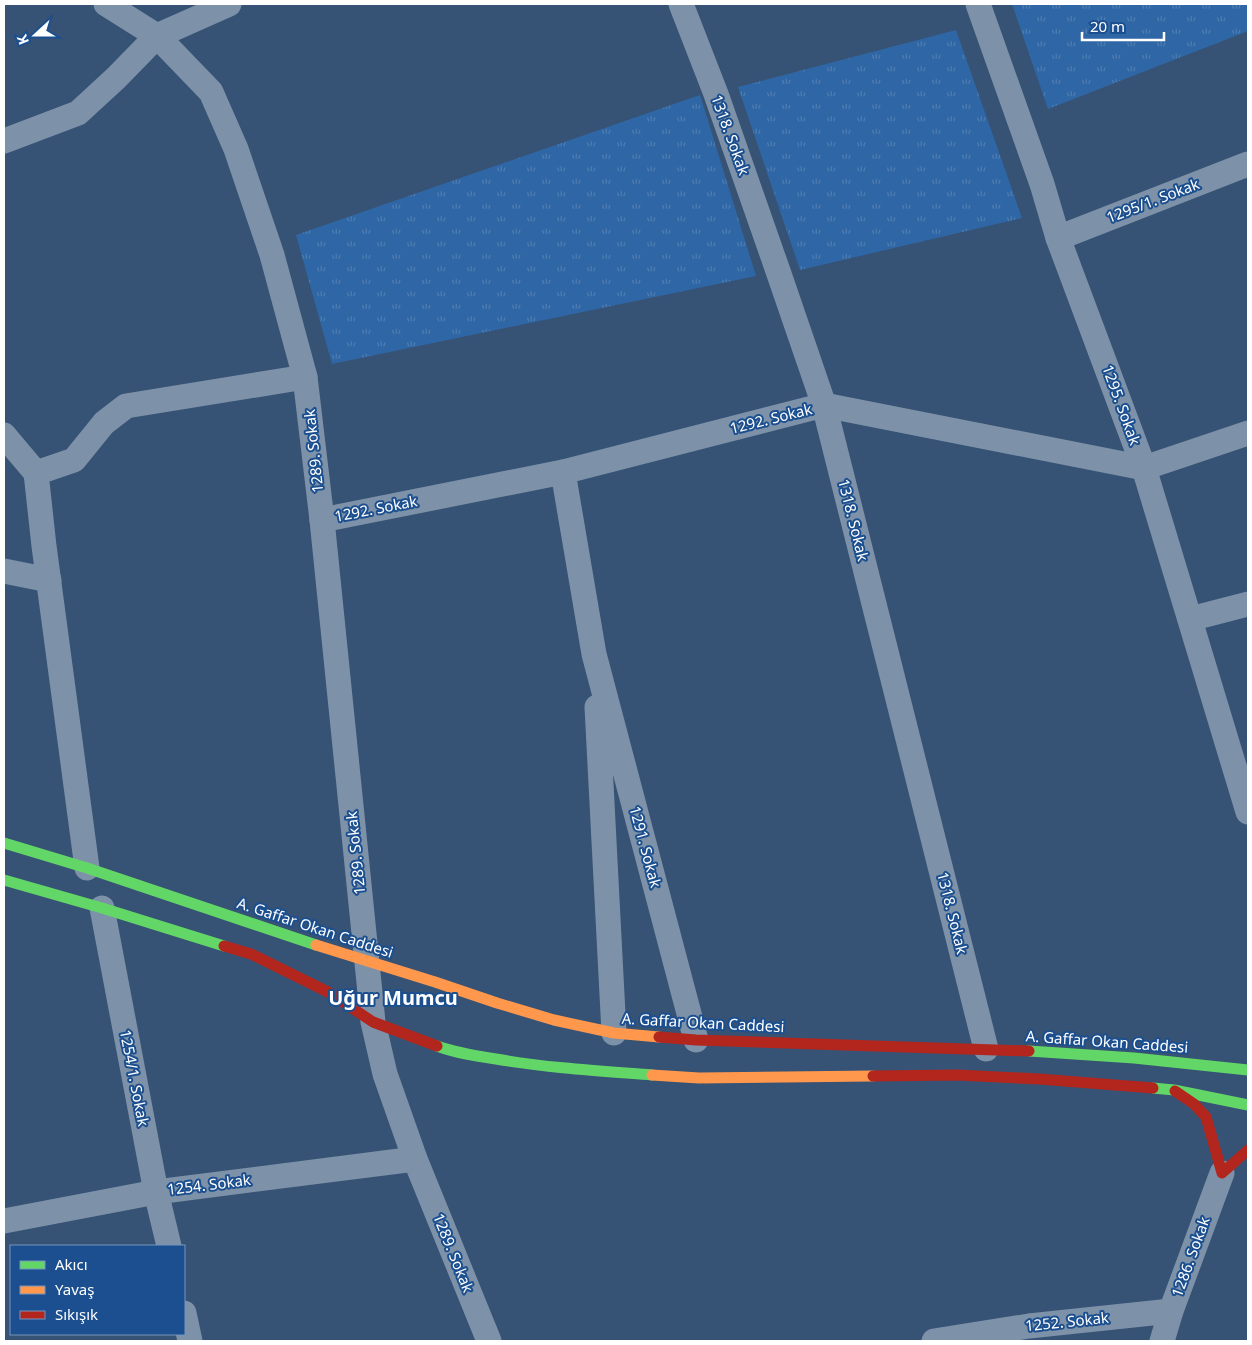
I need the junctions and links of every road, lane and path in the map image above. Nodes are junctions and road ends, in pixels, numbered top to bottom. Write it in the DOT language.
graph roads {
  1 [pos="106,4"];
  2 [pos="229,4"];
  3 [pos="681,4"];
  4 [pos="978,4"];
  5 [pos="157,36"];
  6 [pos="4,141"];
  7 [pos="1248,164"];
  8 [pos="1058,238"];
  9 [pos="306,377"];
  10 [pos="824,405"];
  11 [pos="1248,433"];
  12 [pos="4,435"];
  13 [pos="1144,468"];
  14 [pos="563,472"];
  15 [pos="36,473"];
  16 [pos="322,520"];
  17 [pos="4,571"];
  18 [pos="49,580"];
  19 [pos="1248,604"];
  20 [pos="1190,619"];
  21 [pos="594,654"];
  22 [pos="1248,810"];
  23 [pos="4,843"];
  24 [pos="87,868"];
  25 [pos="4,880"];
  26 [pos="102,908"];
  27 [pos="366,961"];
  28 [pos="373,1022"];
  29 [pos="614,1033"];
  30 [pos="696,1040"];
  31 [pos="986,1049"];
  32 [pos="1248,1070"];
  33 [pos="1174,1090"];
  34 [pos="1248,1104"];
  35 [pos="1248,1150"];
  36 [pos="415,1159"];
  37 [pos="1222,1173"];
  38 [pos="156,1192"];
  39 [pos="4,1221"];
  40 [pos="169,1245"];
  41 [pos="1171,1311"];
  42 [pos="185,1318"];
  43 [pos="190,1341"];
  44 [pos="489,1341"];
  45 [pos="934,1341"];
  46 [pos="1162,1341"];
  1 -- 5 [label="street, 1289. Sokak"];
  2 -- 5 [label="street"];
  3 -- 10 [label="street, 1318. Sokak"];
  4 -- 8 [label="street, 1295. Sokak"];
  5 -- 6 [label="street"];
  5 -- 9 [label="street, 1289. Sokak"];
  7 -- 8 [label="street, 1295/1. Sokak"];
  8 -- 13 [label="street, 1295. Sokak"];
  9 -- 15 [label="street"];
  9 -- 16 [label="street, 1289. Sokak"];
  10 -- 13 [label="street, 1292. Sokak"];
  10 -- 14 [label="street, 1292. Sokak"];
  10 -- 31 [label="street, 1318. Sokak"];
  11 -- 13 [label="street, 1292. Sokak"];
  12 -- 15 [label="street"];
  13 -- 20 [label="street, 1295. Sokak"];
  14 -- 16 [label="street, 1292. Sokak"];
  14 -- 21 [label="street, 1291. Sokak"];
  15 -- 18 [label="street"];
  16 -- 27 [label="street, 1289. Sokak"];
  17 -- 18 [label="street"];
  18 -- 24 [label="street"];
  19 -- 20 [label="street"];
  20 -- 22 [label="street, 1295. Sokak"];
  21 -- 29 [label="street, 1291. Sokak"];
  21 -- 30 [label="street, 1291. Sokak"];
  23 -- 24 [label="street, A. Gaffar Okan Caddesi"];
  24 -- 27 [label="street, A. Gaffar Okan Caddesi"];
  25 -- 26 [label="street"];
  26 -- 28 [label="street"];
  26 -- 38 [label="street, 1254/1. Sokak"];
  27 -- 28 [label="street, 1289. Sokak"];
  27 -- 29 [label="street, A. Gaffar Okan Caddesi"];
  28 -- 33 [label="street"];
  28 -- 36 [label="street, 1289. Sokak"];
  29 -- 30 [label="street, A. Gaffar Okan Caddesi"];
  30 -- 31 [label="street, A. Gaffar Okan Caddesi"];
  31 -- 32 [label="street, A. Gaffar Okan Caddesi"];
  33 -- 34 [label="street"];
  33 -- 37 [label="street"];
  35 -- 37 [label="street"];
  36 -- 38 [label="street, 1254. Sokak"];
  36 -- 44 [label="street, 1289. Sokak"];
  37 -- 41 [label="street, 1286. Sokak"];
  38 -- 39 [label="street, 1254. Sokak"];
  38 -- 40 [label="street, 1254/1. Sokak"];
  41 -- 45 [label="street, 1252. Sokak"];
  41 -- 46 [label="street, 1286. Sokak"];
  42 -- 43 [label="street"];
}
